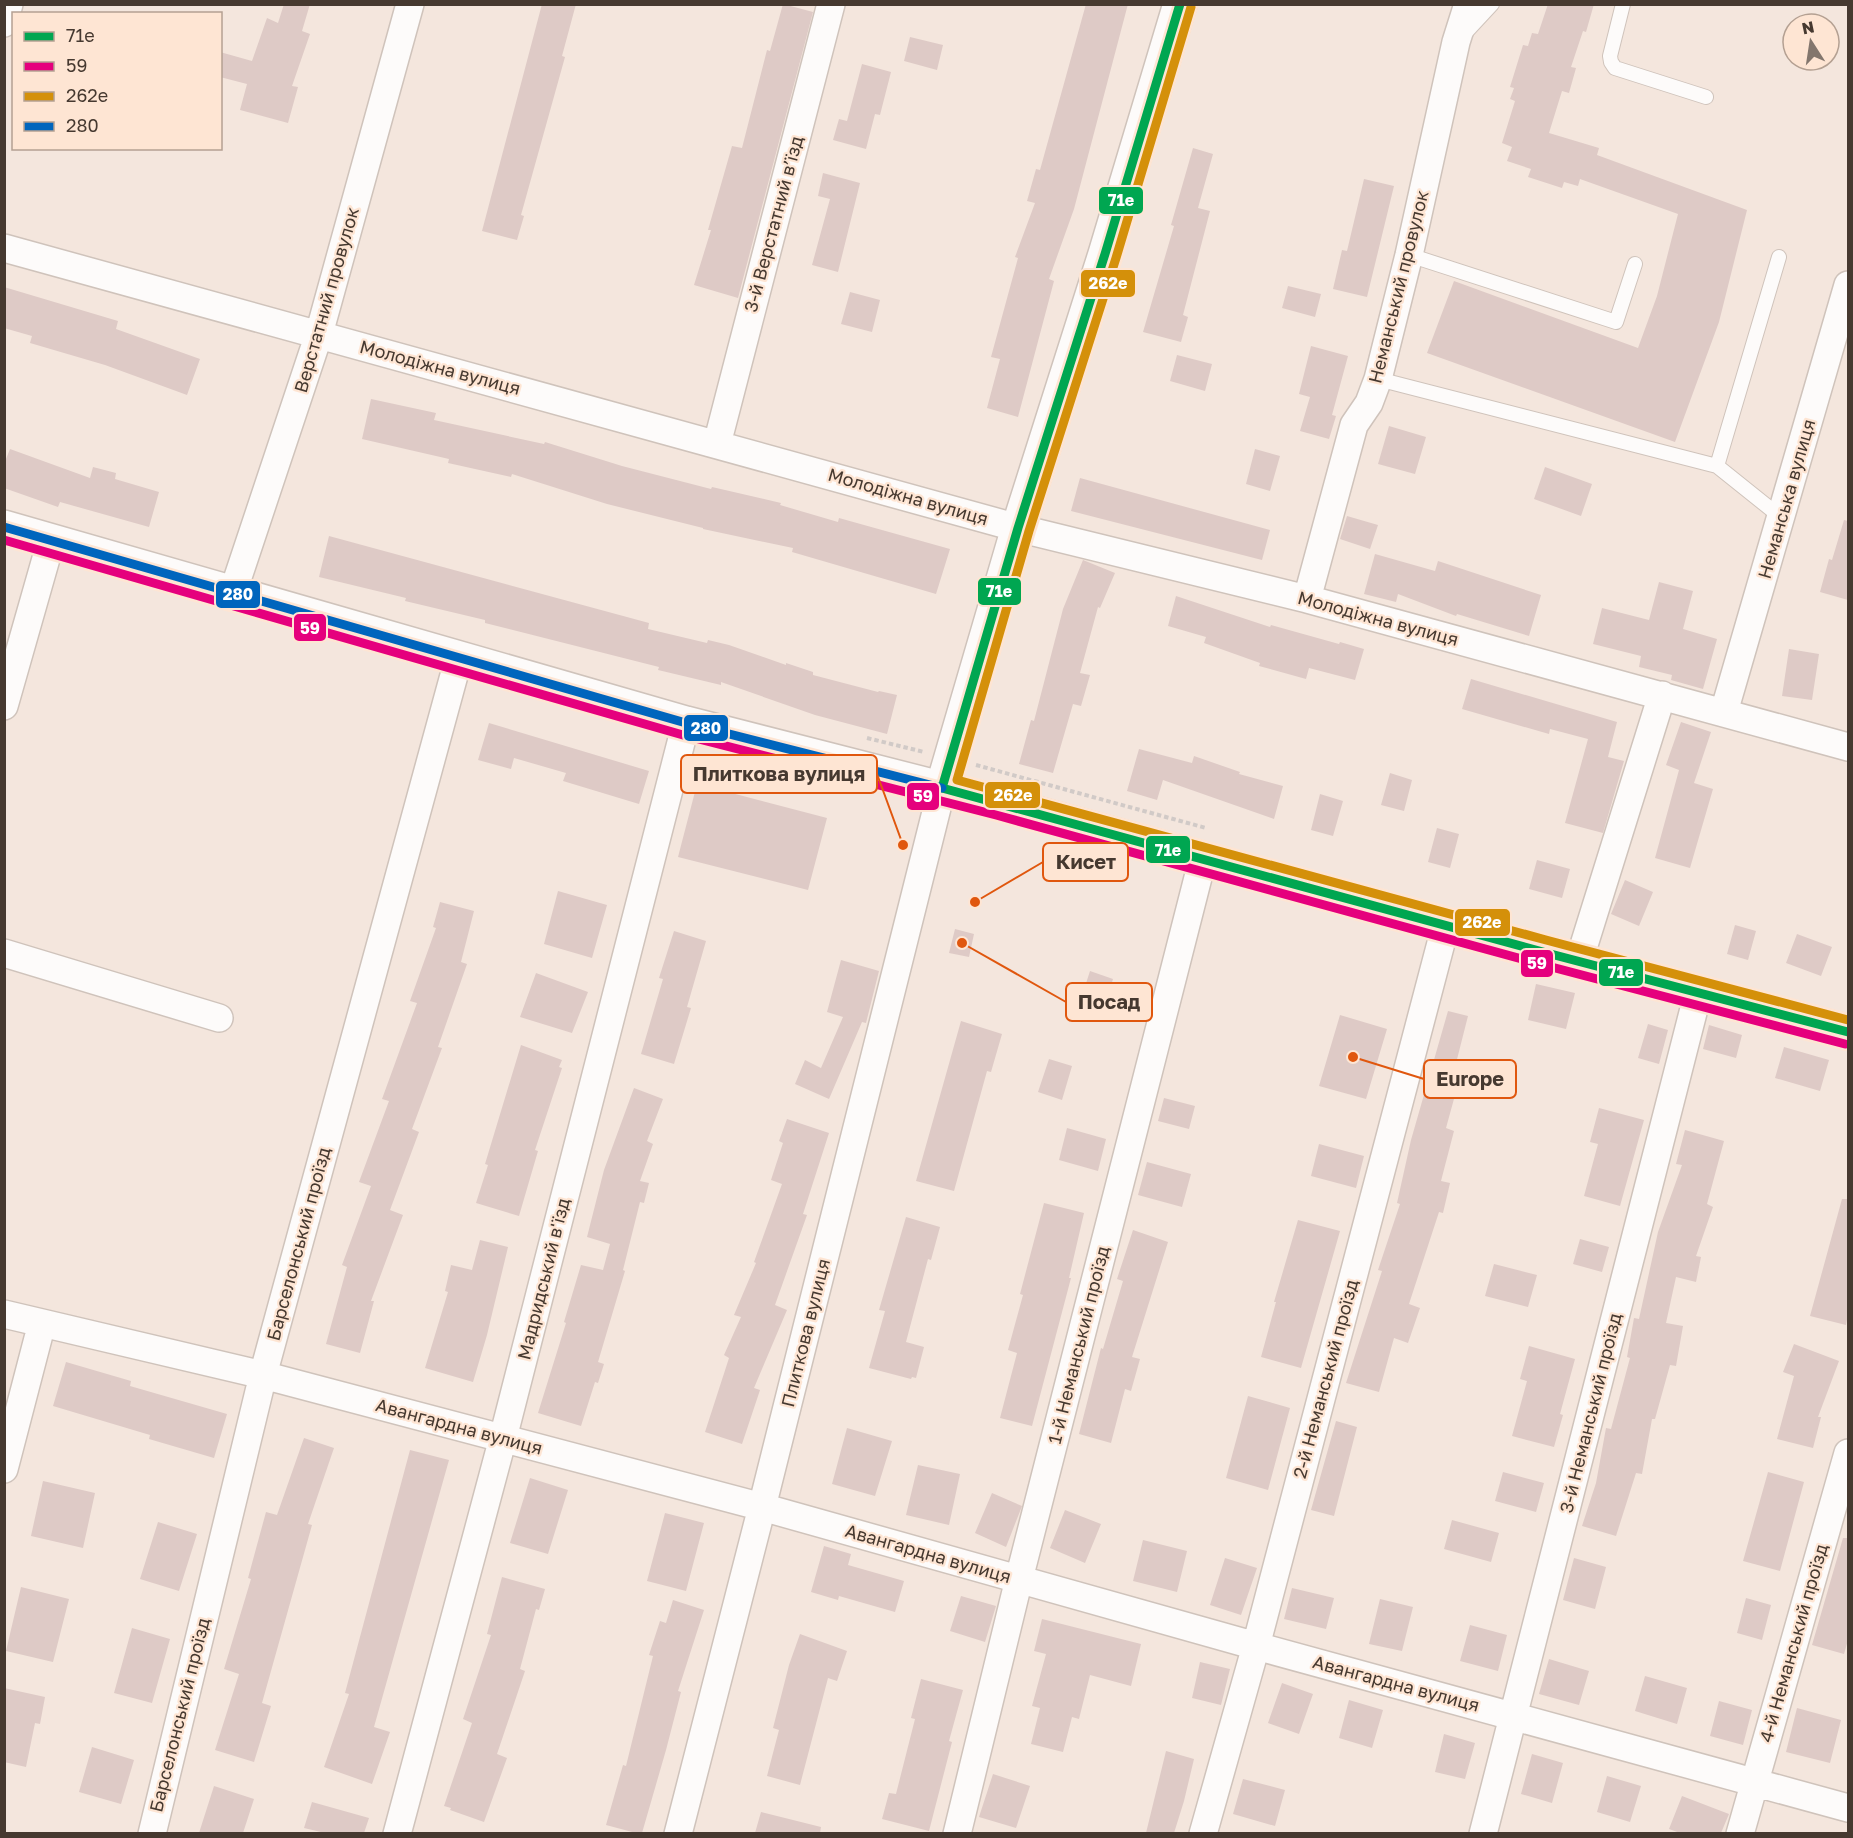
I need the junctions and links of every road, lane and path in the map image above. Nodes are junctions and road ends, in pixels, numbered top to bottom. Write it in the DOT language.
graph roads {
  1 [pos="9,4"];
  2 [pos="410,4"];
  3 [pos="831,4"];
  4 [pos="1180,4"];
  5 [pos="1468,4"];
  6 [pos="1492,4"];
  7 [pos="1623,4"];
  8 [pos="4,23"];
  9 [pos="1456,42"];
  10 [pos="1706,97"];
  11 [pos="4,248"];
  12 [pos="1409,255"];
  13 [pos="1779,257"];
  14 [pos="1635,264"];
  15 [pos="1848,285"];
  16 [pos="319,334"];
  17 [pos="1378,379"];
  18 [pos="717,444"];
  19 [pos="1717,466"];
  20 [pos="1782,518"];
  21 [pos="4,528"];
  22 [pos="1018,528"];
  23 [pos="51,541"];
  24 [pos="233,592"];
  25 [pos="1307,599"];
  26 [pos="459,657"];
  27 [pos="1662,695"];
  28 [pos="4,706"];
  29 [pos="1724,712"];
  30 [pos="686,723"];
  31 [pos="1848,747"];
  32 [pos="942,788"];
  33 [pos="1203,858"];
  34 [pos="1446,924"];
  35 [pos="4,953"];
  36 [pos="1579,961"];
  37 [pos="1698,993"];
  38 [pos="219,1018"];
  39 [pos="1848,1032"];
  40 [pos="4,1314"];
  41 [pos="42,1323"];
  42 [pos="263,1375"];
  43 [pos="503,1438"];
  44 [pos="1848,1453"];
  45 [pos="4,1469"];
  46 [pos="762,1508"];
  47 [pos="1019,1579"];
  48 [pos="1256,1646"];
  49 [pos="1514,1716"];
  50 [pos="1755,1783"];
  51 [pos="1848,1808"];
  52 [pos="152,1833"];
  53 [pos="397,1833"];
  54 [pos="678,1833"];
  55 [pos="957,1833"];
  56 [pos="1203,1833"];
  57 [pos="1483,1833"];
  58 [pos="1740,1833"];
  1 -- 8 [label="street"];
  2 -- 16 [label="street, Верстатний провулок"];
  3 -- 18 [label="street, 3-й Верстатний в’їзд"];
  4 -- 22 [label="street, Плиткова вулиця"];
  5 -- 9 [label="street, Неманський провулок"];
  6 -- 9 [label="lane"];
  7 -- 10 [label="lane"];
  9 -- 12 [label="street, Неманський провулок"];
  11 -- 16 [label="street, Молодіжна вулиця"];
  12 -- 14 [label="lane"];
  12 -- 17 [label="street, Неманський провулок"];
  13 -- 19 [label="lane"];
  15 -- 20 [label="street, Неманська вулиця"];
  16 -- 18 [label="street, Молодіжна вулиця"];
  16 -- 24 [label="street, Верстатний провулок"];
  17 -- 19 [label="lane"];
  17 -- 25 [label="street, Неманський провулок"];
  18 -- 22 [label="street, Молодіжна вулиця"];
  19 -- 20 [label="lane"];
  20 -- 29 [label="street, Неманська вулиця"];
  21 -- 23 [label="street"];
  22 -- 25 [label="street, Молодіжна вулиця"];
  22 -- 32 [label="street, Плиткова вулиця"];
  23 -- 24 [label="street"];
  23 -- 28 [label="street"];
  24 -- 26 [label="street"];
  25 -- 27 [label="street, Молодіжна вулиця"];
  26 -- 30 [label="street"];
  26 -- 42 [label="street, Барселонський проїзд"];
  27 -- 29 [label="street, Молодіжна вулиця"];
  27 -- 36 [label="street"];
  29 -- 31 [label="street, Молодіжна вулиця"];
  30 -- 32 [label="street"];
  30 -- 43 [label="street, Мадридський в'їзд"];
  32 -- 33 [label="street"];
  32 -- 46 [label="street, Плиткова вулиця"];
  33 -- 34 [label="street"];
  33 -- 47 [label="street, 1-й Неманський проїзд"];
  34 -- 36 [label="street"];
  34 -- 48 [label="street, 2-й Неманський проїзд"];
  35 -- 38 [label="street"];
  36 -- 37 [label="street"];
  37 -- 39 [label="street"];
  37 -- 49 [label="street, 3-й Неманський проїзд"];
  40 -- 41 [label="street, Авангардна вулиця"];
  41 -- 42 [label="street, Авангардна вулиця"];
  41 -- 45 [label="street"];
  42 -- 43 [label="street, Авангардна вулиця"];
  42 -- 52 [label="street, Барселонський проїзд"];
  43 -- 46 [label="street, Авангардна вулиця"];
  43 -- 53 [label="street, Мадридський в'їзд"];
  44 -- 50 [label="street, 4-й Неманський проїзд"];
  46 -- 47 [label="street, Авангардна вулиця"];
  46 -- 54 [label="street, Плиткова вулиця"];
  47 -- 48 [label="street, Авангардна вулиця"];
  47 -- 55 [label="street, 1-й Неманський проїзд"];
  48 -- 49 [label="street, Авангардна вулиця"];
  48 -- 56 [label="street, 2-й Неманський проїзд"];
  49 -- 50 [label="street, Авангардна вулиця"];
  49 -- 57 [label="street, 3-й Неманський проїзд"];
  50 -- 51 [label="street, Авангардна вулиця"];
  50 -- 58 [label="street, 4-й Неманський проїзд"];
}
